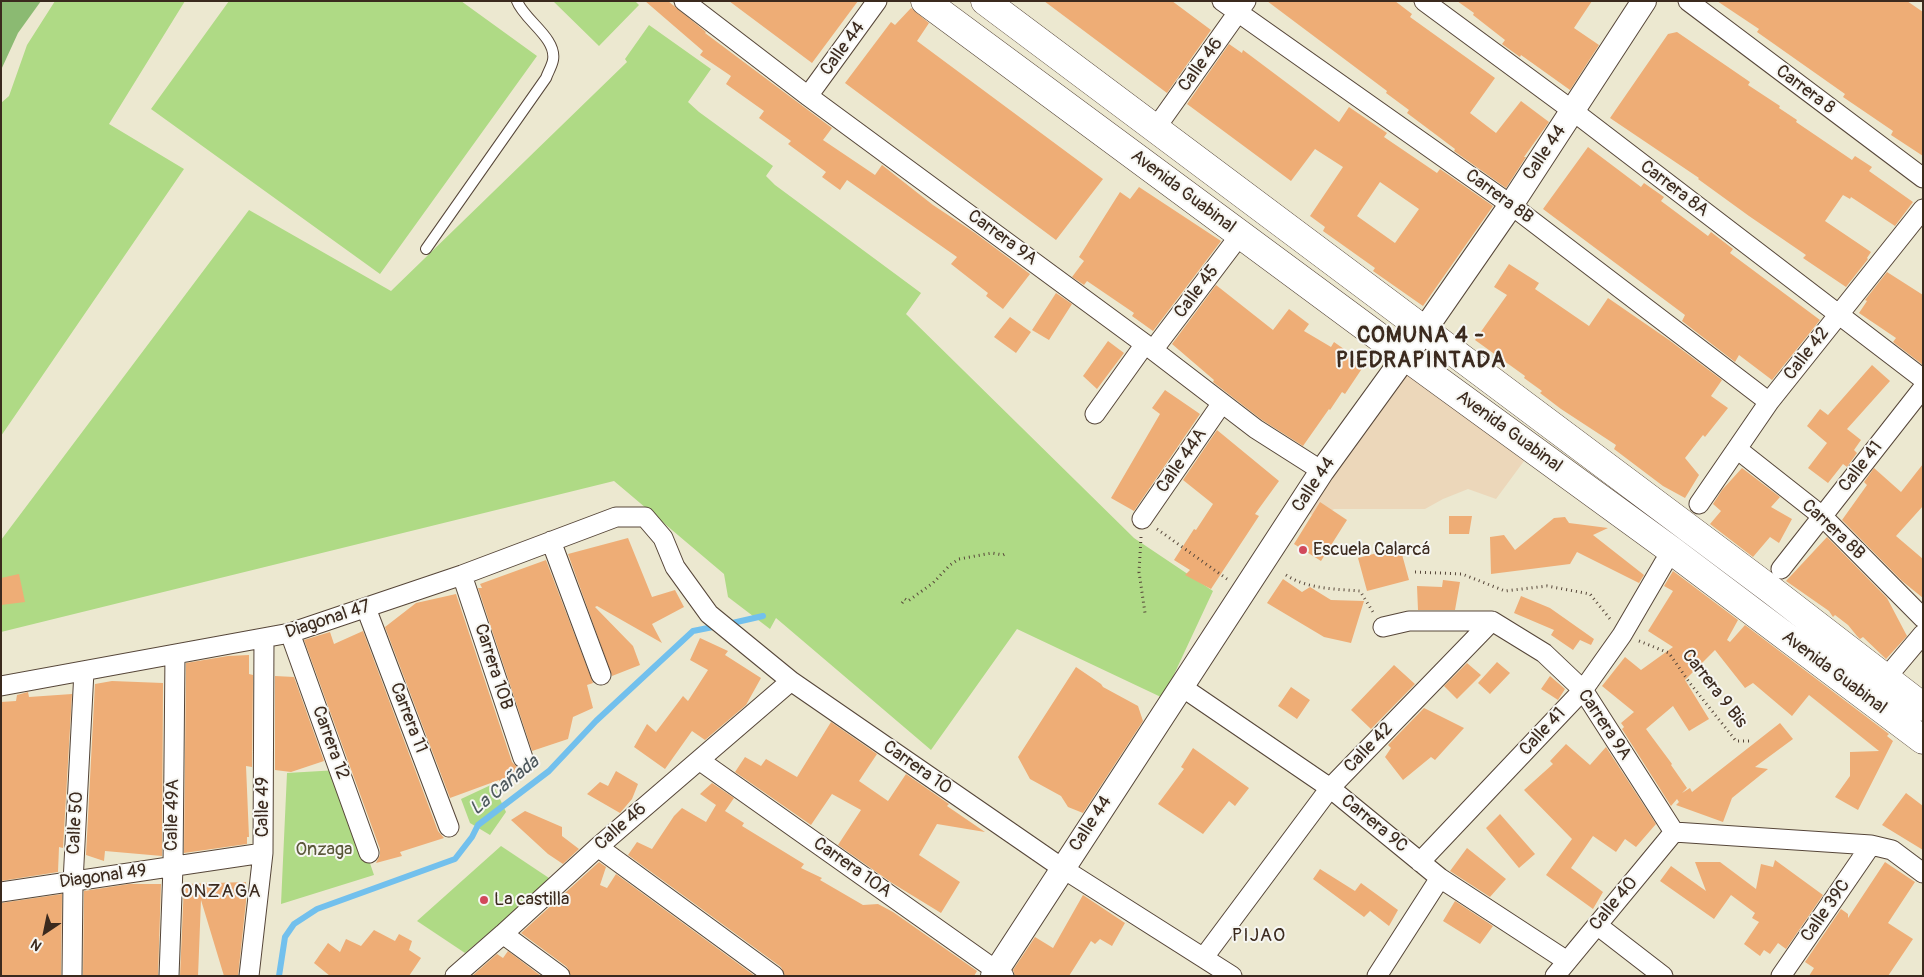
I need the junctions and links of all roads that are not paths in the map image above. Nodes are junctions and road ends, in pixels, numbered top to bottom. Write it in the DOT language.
graph roads {
  1 [pos="517,1"];
  2 [pos="684,1"];
  3 [pos="878,1"];
  4 [pos="925,1"];
  5 [pos="985,1"];
  6 [pos="1222,1"];
  7 [pos="1424,1"];
  8 [pos="1644,1"];
  9 [pos="1688,1"];
  10 [pos="1242,7"];
  11 [pos="808,96"];
  12 [pos="1573,111"];
  13 [pos="1155,129"];
  14 [pos="1923,178"];
  15 [pos="1511,205"];
  16 [pos="1923,208"];
  17 [pos="1240,235"];
  18 [pos="426,250"];
  19 [pos="1839,314"];
  20 [pos="1425,329"];
  21 [pos="1149,347"];
  22 [pos="1405,356"];
  23 [pos="1923,378"];
  24 [pos="1923,388"];
  25 [pos="1769,402"];
  26 [pos="1222,403"];
  27 [pos="1095,414"];
  28 [pos="1737,449"];
  29 [pos="1322,471"];
  30 [pos="1698,504"];
  31 [pos="1822,516"];
  32 [pos="645,517"];
  33 [pos="1142,519"];
  34 [pos="551,541"];
  35 [pos="1664,563"];
  36 [pos="1781,569"];
  37 [pos="462,575"];
  38 [pos="366,608"];
  39 [pos="1923,618"];
  40 [pos="1492,621"];
  41 [pos="1382,627"];
  42 [pos="290,633"];
  43 [pos="1923,634"];
  44 [pos="264,638"];
  45 [pos="175,654"];
  46 [pos="84,671"];
  47 [pos="601,675"];
  48 [pos="1885,679"];
  49 [pos="791,681"];
  50 [pos="1,686"];
  51 [pos="1182,686"];
  52 [pos="1583,690"];
  53 [pos="1923,707"];
  54 [pos="1923,740"];
  55 [pos="523,758"];
  56 [pos="699,760"];
  57 [pos="1330,788"];
  58 [pos="449,827"];
  59 [pos="1674,832"];
  60 [pos="1871,845"];
  61 [pos="598,847"];
  62 [pos="263,853"];
  63 [pos="369,853"];
  64 [pos="1420,862"];
  65 [pos="173,867"];
  66 [pos="1062,868"];
  67 [pos="1923,874"];
  68 [pos="1440,878"];
  69 [pos="73,882"];
  70 [pos="1,892"];
  71 [pos="1597,925"];
  72 [pos="503,934"];
  73 [pos="1204,957"];
  74 [pos="1567,961"];
  75 [pos="998,974"];
  76 [pos="72,976"];
  77 [pos="169,976"];
  78 [pos="249,976"];
  79 [pos="455,976"];
  80 [pos="560,976"];
  81 [pos="774,976"];
  82 [pos="1232,976"];
  83 [pos="1377,976"];
  84 [pos="1555,976"];
  85 [pos="1663,976"];
  86 [pos="1781,976"];
  1 -- 18 [label="lane"];
  2 -- 11 [label="street, Carrera 9A"];
  3 -- 11 [label="street, Calle 44"];
  4 -- 17 [label="main road, Avenida Guabinal"];
  5 -- 13 [label="main road, Avenida Guabinal"];
  6 -- 10 [label="street, Carrera 8B"];
  7 -- 12 [label="street, Carrera 8A"];
  8 -- 12 [label="street, Calle 44"];
  9 -- 14 [label="street, Carrera 8"];
  10 -- 13 [label="street, Calle 46"];
  10 -- 15 [label="street, Carrera 8B"];
  11 -- 21 [label="street, Carrera 9A"];
  12 -- 15 [label="street, Calle 44"];
  12 -- 19 [label="street, Carrera 8A"];
  13 -- 20 [label="main road, Avenida Guabinal"];
  15 -- 20 [label="street, Calle 44"];
  15 -- 25 [label="street, Carrera 8B"];
  16 -- 19 [label="street, Calle 42"];
  17 -- 21 [label="street, Calle 45"];
  17 -- 22 [label="main road, Avenida Guabinal"];
  19 -- 23 [label="street, Carrera 8A"];
  19 -- 25 [label="street, Calle 42"];
  20 -- 22 [label="street, Calle 44"];
  20 -- 48 [label="main road, Avenida Guabinal"];
  21 -- 26 [label="street, Carrera 9A"];
  21 -- 27 [label="street, Calle 45"];
  22 -- 29 [label="street, Calle 44"];
  22 -- 54 [label="main road, Avenida Guabinal"];
  24 -- 31 [label="street, Calle 41"];
  25 -- 28 [label="street, Calle 42"];
  26 -- 29 [label="street, Carrera 9A"];
  26 -- 33 [label="street, Calle 44A"];
  28 -- 30 [label="street, Calle 42"];
  28 -- 31 [label="street, Carrera 8B"];
  29 -- 51 [label="street, Calle 44"];
  31 -- 36 [label="street, Calle 41"];
  31 -- 39 [label="street, Carrera 8B"];
  32 -- 34 [label="street, Diagonal 47"];
  32 -- 49 [label="street, Carrera 10"];
  34 -- 37 [label="street, Diagonal 47"];
  34 -- 47 [label="street"];
  35 -- 52 [label="street, Calle 41"];
  37 -- 38 [label="street, Diagonal 47"];
  37 -- 55 [label="street, Carrera 10B"];
  38 -- 42 [label="street, Diagonal 47"];
  38 -- 58 [label="street, Carrera 11"];
  40 -- 41 [label="street"];
  40 -- 52 [label="street, Carrera 9A"];
  40 -- 57 [label="street, Calle 42"];
  42 -- 44 [label="street, Diagonal 47"];
  42 -- 63 [label="street, Carrera 12"];
  43 -- 48 [label="street"];
  44 -- 45 [label="street, Diagonal 47"];
  44 -- 62 [label="street, Calle 49"];
  45 -- 46 [label="street, Diagonal 47"];
  45 -- 65 [label="street, Calle 49A"];
  46 -- 50 [label="street, Diagonal 47"];
  46 -- 69 [label="street, Calle 50"];
  48 -- 53 [label="main road, Avenida Guabinal"];
  49 -- 56 [label="street, Calle 46"];
  49 -- 66 [label="street, Carrera 10"];
  51 -- 57 [label="street, Carrera 9C"];
  51 -- 66 [label="street, Calle 44"];
  52 -- 59 [label="street, Carrera 9A"];
  52 -- 64 [label="street, Calle 41"];
  56 -- 61 [label="street, Calle 46"];
  56 -- 75 [label="street, Carrera 10A"];
  57 -- 64 [label="street, Carrera 9C"];
  57 -- 73 [label="street, Calle 42"];
  59 -- 60 [label="street"];
  59 -- 71 [label="street, Calle 40"];
  60 -- 67 [label="street"];
  60 -- 86 [label="street, Calle 39C"];
  61 -- 72 [label="street, Calle 46"];
  61 -- 81 [label="street"];
  62 -- 65 [label="street, Diagonal 49"];
  62 -- 78 [label="street, Calle 49"];
  64 -- 68 [label="street, Carrera 9C"];
  65 -- 69 [label="street, Diagonal 49"];
  65 -- 77 [label="street, Calle 49A"];
  66 -- 73 [label="street, Carrera 10"];
  66 -- 75 [label="street, Calle 44"];
  68 -- 74 [label="street, Carrera 9C"];
  68 -- 83 [label="street"];
  69 -- 70 [label="street, Diagonal 49"];
  69 -- 76 [label="street, Calle 50"];
  71 -- 74 [label="street, Calle 40"];
  71 -- 85 [label="street"];
  72 -- 79 [label="street, Calle 46"];
  72 -- 80 [label="street"];
  73 -- 82 [label="street, Carrera 10"];
  74 -- 84 [label="street, Calle 40"];
}
